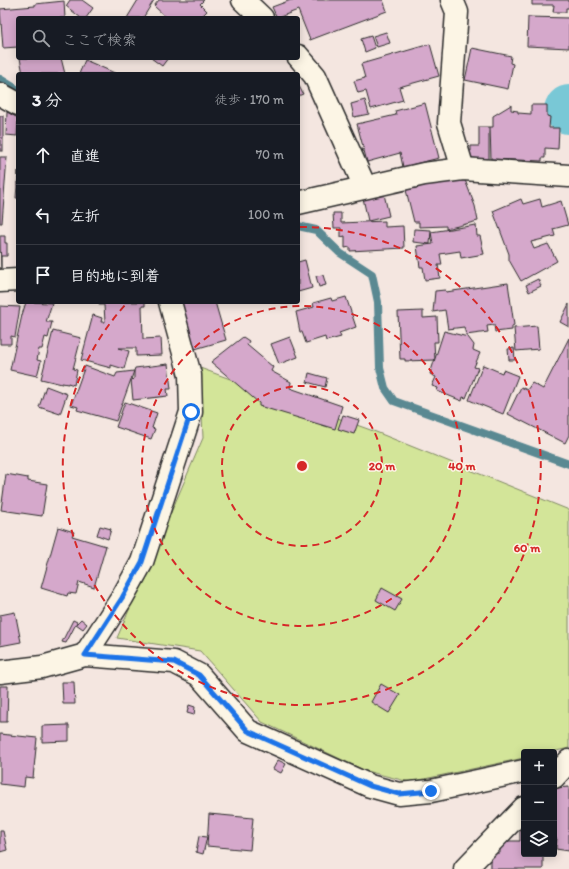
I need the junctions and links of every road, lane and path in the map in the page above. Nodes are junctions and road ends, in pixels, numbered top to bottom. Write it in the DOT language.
graph roads {
  1 [pos="243,0"];
  2 [pos="452,0"];
  3 [pos="260,16"];
  4 [pos="300,58"];
  5 [pos="0,94"];
  6 [pos="16,103"];
  7 [pos="463,169"];
  8 [pos="569,176"];
  9 [pos="365,187"];
  10 [pos="300,203"];
  11 [pos="16,280"];
  12 [pos="0,281"];
  13 [pos="171,304"];
  14 [pos="85,655"];
  15 [pos="0,672"];
  16 [pos="569,761"];
  17 [pos="557,763"];
  18 [pos="521,772"];
  19 [pos="557,774"];
  20 [pos="521,811"];
  21 [pos="465,869"];
  1 -- 3 [label="street"];
  2 -- 7 [label="street"];
  4 -- 9 [label="street"];
  5 -- 6 [label="street"];
  7 -- 8 [label="street"];
  7 -- 9 [label="street"];
  9 -- 10 [label="street"];
  11 -- 12 [label="street"];
  13 -- 14 [label="street"];
  14 -- 15 [label="street"];
  14 -- 18 [label="street"];
  16 -- 17 [label="street"];
  16 -- 19 [label="street"];
  20 -- 21 [label="street"];
}
